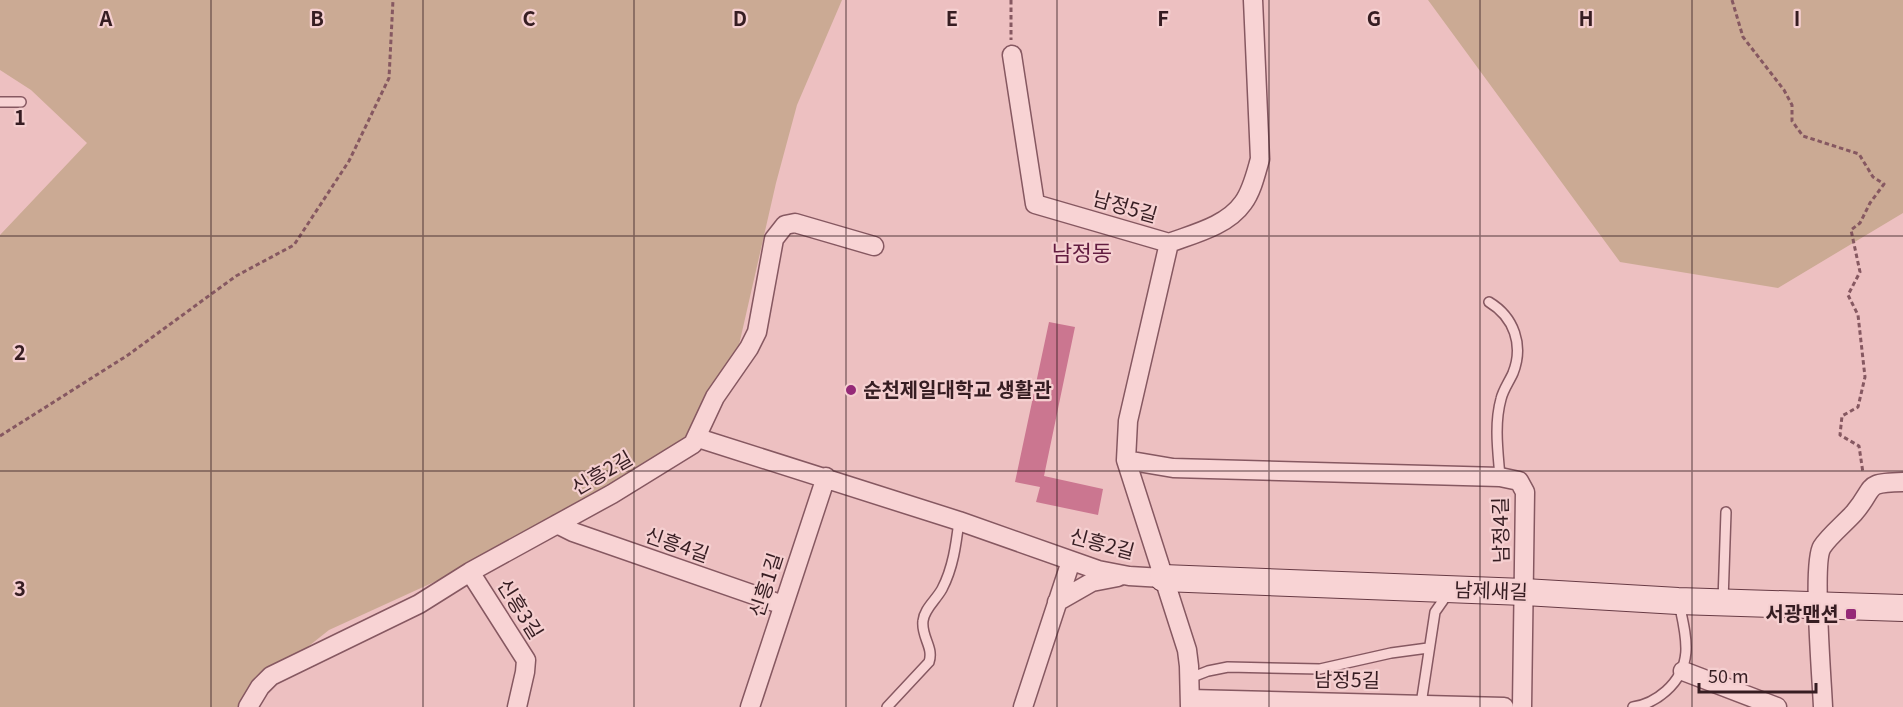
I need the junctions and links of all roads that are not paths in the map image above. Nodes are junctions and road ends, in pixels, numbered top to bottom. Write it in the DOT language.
graph roads {
  1 [pos="1253,0"];
  2 [pos="1012,55"];
  3 [pos="0,102"];
  4 [pos="21,102"];
  5 [pos="1169,243"];
  6 [pos="874,246"];
  7 [pos="1489,302"];
  8 [pos="698,438"];
  9 [pos="1126,460"];
  10 [pos="826,477"];
  11 [pos="1500,477"];
  12 [pos="1903,482"];
  13 [pos="1726,512"];
  14 [pos="959,521"];
  15 [pos="557,524"];
  16 [pos="1071,561"];
  17 [pos="470,572"];
  18 [pos="1126,576"];
  19 [pos="1163,578"];
  20 [pos="1451,590"];
  21 [pos="1524,592"];
  22 [pos="1678,601"];
  23 [pos="1057,602"];
  24 [pos="1723,603"];
  25 [pos="783,605"];
  26 [pos="1818,607"];
  27 [pos="1903,608"];
  28 [pos="1428,648"];
  29 [pos="1683,671"];
  30 [pos="1190,678"];
  31 [pos="1190,703"];
  32 [pos="1421,704"];
  33 [pos="248,707"];
  34 [pos="517,707"];
  35 [pos="750,707"];
  36 [pos="887,707"];
  37 [pos="1023,707"];
  38 [pos="1504,707"];
  39 [pos="1522,707"];
  40 [pos="1633,707"];
  41 [pos="1777,707"];
  42 [pos="1823,707"];
  1 -- 5 [label="street"];
  2 -- 5 [label="street, 남정5길"];
  3 -- 4 [label="lane"];
  5 -- 9 [label="street, 남정5길"];
  6 -- 8 [label="street"];
  7 -- 11 [label="lane"];
  8 -- 10 [label="street, 신흥2길"];
  8 -- 15 [label="street, 신흥2길"];
  9 -- 11 [label="street"];
  9 -- 19 [label="street, 남정5길"];
  10 -- 14 [label="street, 신흥2길"];
  10 -- 25 [label="street, 신흥1길"];
  11 -- 21 [label="street, 남정4길"];
  12 -- 26 [label="street"];
  13 -- 24 [label="lane"];
  14 -- 16 [label="street, 신흥2길"];
  14 -- 36 [label="lane"];
  15 -- 17 [label="street, 신흥2길"];
  15 -- 25 [label="street, 신흥4길"];
  16 -- 18 [label="street, 신흥2길"];
  16 -- 23 [label="street"];
  17 -- 33 [label="street, 신흥2길"];
  17 -- 34 [label="street, 신흥3길"];
  18 -- 19 [label="street, 신흥2길"];
  18 -- 23 [label="street"];
  19 -- 20 [label="street, 남제새길"];
  19 -- 30 [label="street, 남정5길"];
  20 -- 21 [label="street, 남제새길"];
  20 -- 28 [label="lane"];
  21 -- 22 [label="street, 남제새길"];
  21 -- 39 [label="street, 남정4길"];
  22 -- 24 [label="street, 남제새길"];
  22 -- 29 [label="lane"];
  23 -- 37 [label="street"];
  24 -- 26 [label="street, 남제새길"];
  25 -- 35 [label="street, 신흥1길"];
  26 -- 27 [label="street, 남제새길"];
  26 -- 42 [label="street"];
  28 -- 30 [label="lane"];
  28 -- 32 [label="lane"];
  29 -- 40 [label="lane"];
  29 -- 41 [label="street"];
  30 -- 31 [label="street, 남정5길"];
  31 -- 32 [label="street, 남정5길"];
  32 -- 38 [label="street, 남정5길"];
}
